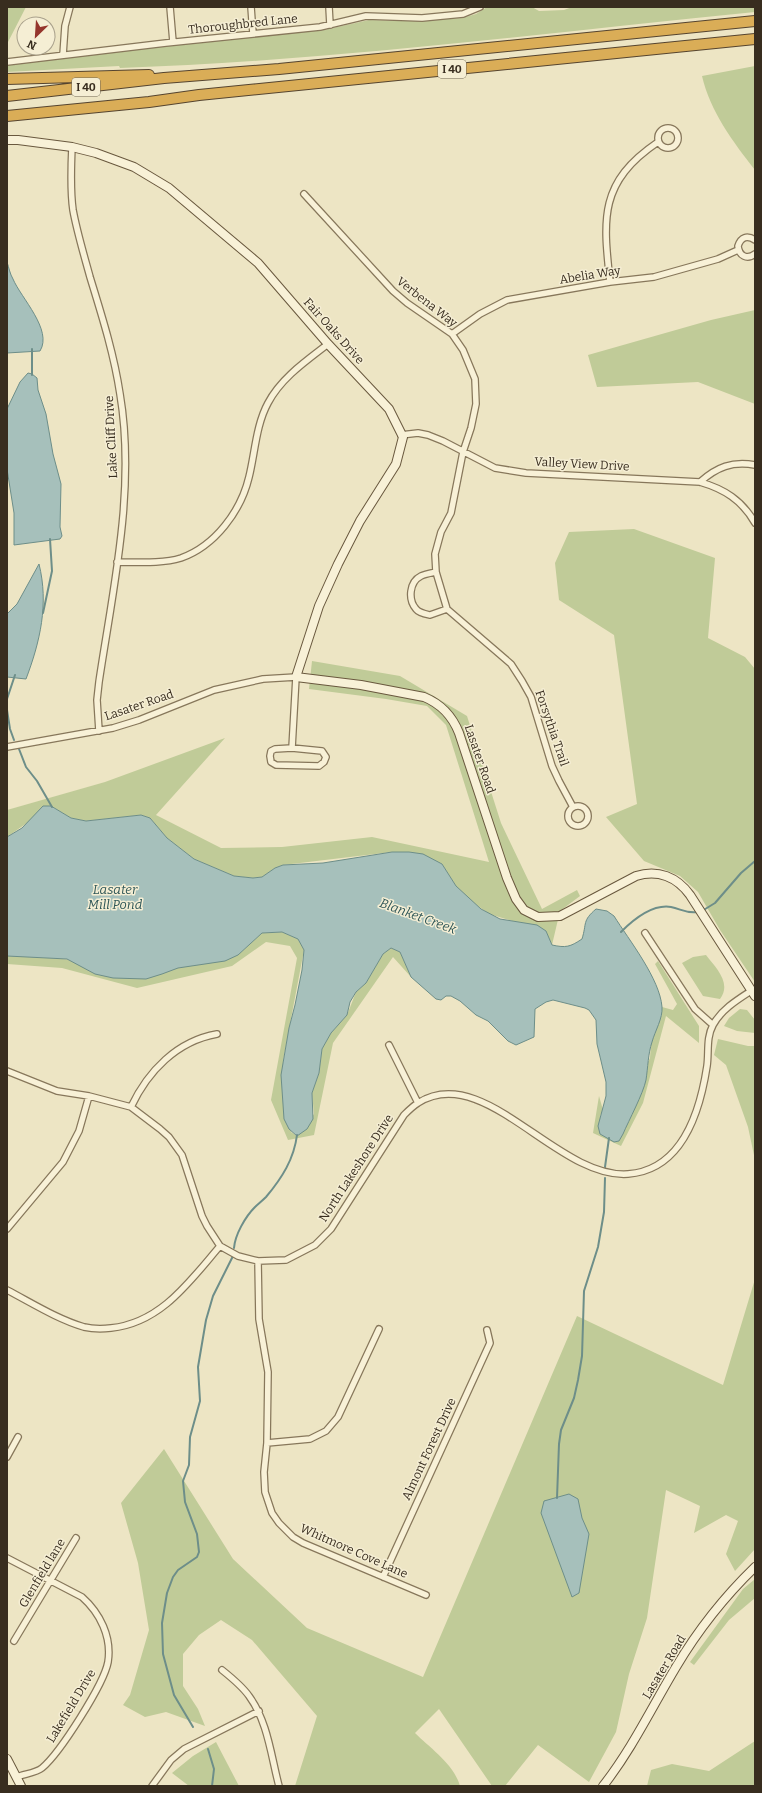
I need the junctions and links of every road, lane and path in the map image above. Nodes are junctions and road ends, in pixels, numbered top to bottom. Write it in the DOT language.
graph roads {
  1 [pos="70,7"];
  2 [pos="170,7"];
  3 [pos="251,7"];
  4 [pos="329,7"];
  5 [pos="480,7"];
  6 [pos="755,21"];
  7 [pos="330,25"];
  8 [pos="253,34"];
  9 [pos="755,39"];
  10 [pos="173,42"];
  11 [pos="63,55"];
  12 [pos="7,62"];
  13 [pos="164,78"];
  14 [pos="7,79"];
  15 [pos="7,96"];
  16 [pos="7,116"];
  17 [pos="7,140"];
  18 [pos="658,142"];
  19 [pos="72,147"];
  20 [pos="304,194"];
  21 [pos="755,240"];
  22 [pos="738,250"];
  23 [pos="755,254"];
  24 [pos="610,282"];
  25 [pos="452,334"];
  26 [pos="328,344"];
  27 [pos="402,435"];
  28 [pos="463,452"];
  29 [pos="755,465"];
  30 [pos="700,482"];
  31 [pos="755,523"];
  32 [pos="117,562"];
  33 [pos="436,572"];
  34 [pos="447,609"];
  35 [pos="296,677"];
  36 [pos="99,731"];
  37 [pos="7,747"];
  38 [pos="292,748"];
  39 [pos="573,807"];
  40 [pos="645,933"];
  41 [pos="753,994"];
  42 [pos="713,1025"];
  43 [pos="217,1034"];
  44 [pos="389,1045"];
  45 [pos="7,1071"];
  46 [pos="90,1096"];
  47 [pos="418,1103"];
  48 [pos="131,1107"];
  49 [pos="7,1230"];
  50 [pos="220,1246"];
  51 [pos="258,1261"];
  52 [pos="7,1290"];
  53 [pos="379,1329"];
  54 [pos="487,1330"];
  55 [pos="18,1437"];
  56 [pos="267,1443"];
  57 [pos="7,1457"];
  58 [pos="76,1538"];
  59 [pos="7,1558"];
  60 [pos="755,1567"];
  61 [pos="383,1577"];
  62 [pos="50,1580"];
  63 [pos="426,1595"];
  64 [pos="14,1641"];
  65 [pos="222,1670"];
  66 [pos="259,1711"];
  67 [pos="7,1759"];
  68 [pos="17,1777"];
  69 [pos="21,1786"];
  70 [pos="152,1786"];
  71 [pos="279,1786"];
  72 [pos="603,1786"];
  1 -- 11 [label="street"];
  2 -- 10 [label="street"];
  3 -- 8 [label="street"];
  4 -- 7 [label="street"];
  5 -- 7 [label="street, Thoroughbred Lane"];
  6 -- 13 [label="highway, I 40"];
  7 -- 8 [label="street, Thoroughbred Lane"];
  8 -- 10 [label="street, Thoroughbred Lane"];
  9 -- 16 [label="highway, I 40"];
  10 -- 11 [label="street, Thoroughbred Lane"];
  11 -- 12 [label="street, Thoroughbred Lane"];
  13 -- 14 [label="highway"];
  13 -- 15 [label="highway, I 40"];
  17 -- 19 [label="street, Fair Oaks Drive"];
  18 -- 24 [label="street"];
  19 -- 26 [label="street, Fair Oaks Drive"];
  19 -- 32 [label="street, Lake Cliff Drive"];
  20 -- 25 [label="street, Verbena Way"];
  21 -- 22 [label="street, Abelia Way"];
  22 -- 23 [label="street"];
  22 -- 24 [label="street, Abelia Way"];
  24 -- 25 [label="street, Abelia Way"];
  25 -- 28 [label="street, Verbena Way"];
  26 -- 27 [label="street, Fair Oaks Drive"];
  26 -- 32 [label="street"];
  27 -- 28 [label="street, Valley View Drive"];
  27 -- 35 [label="street"];
  28 -- 30 [label="street, Valley View Drive"];
  28 -- 33 [label="street"];
  29 -- 30 [label="street"];
  30 -- 31 [label="street, Valley View Drive"];
  32 -- 36 [label="street, Lake Cliff Drive"];
  33 -- 34 [label="street"];
  33 -- 34 [label="street"];
  34 -- 39 [label="street, Forsythia Trail"];
  35 -- 36 [label="street, Lasater Road"];
  35 -- 38 [label="street"];
  35 -- 41 [label="street, Lasater Road"];
  36 -- 37 [label="street, Lasater Road"];
  38 -- 38 [label="street"];
  40 -- 42 [label="street"];
  41 -- 42 [label="street, North Lakeshore Drive"];
  42 -- 47 [label="street, North Lakeshore Drive"];
  43 -- 48 [label="street"];
  44 -- 47 [label="street"];
  45 -- 46 [label="street, North Lakeshore Drive"];
  46 -- 48 [label="street, North Lakeshore Drive"];
  46 -- 49 [label="street"];
  47 -- 51 [label="street, North Lakeshore Drive"];
  48 -- 50 [label="street, North Lakeshore Drive"];
  50 -- 51 [label="street, North Lakeshore Drive"];
  50 -- 52 [label="street"];
  51 -- 56 [label="street, Whitmore Cove Lane"];
  53 -- 56 [label="street"];
  54 -- 61 [label="street, Almont Forest Drive"];
  55 -- 57 [label="street"];
  56 -- 61 [label="street, Whitmore Cove Lane"];
  58 -- 62 [label="street, Glenfield lane"];
  59 -- 62 [label="street, Lakefield Drive"];
  60 -- 72 [label="street, Lasater Road"];
  61 -- 63 [label="street, Whitmore Cove Lane"];
  62 -- 64 [label="street, Glenfield lane"];
  62 -- 68 [label="street, Lakefield Drive"];
  65 -- 66 [label="street"];
  66 -- 70 [label="street"];
  66 -- 71 [label="street"];
  67 -- 68 [label="street"];
  68 -- 69 [label="street"];
}
